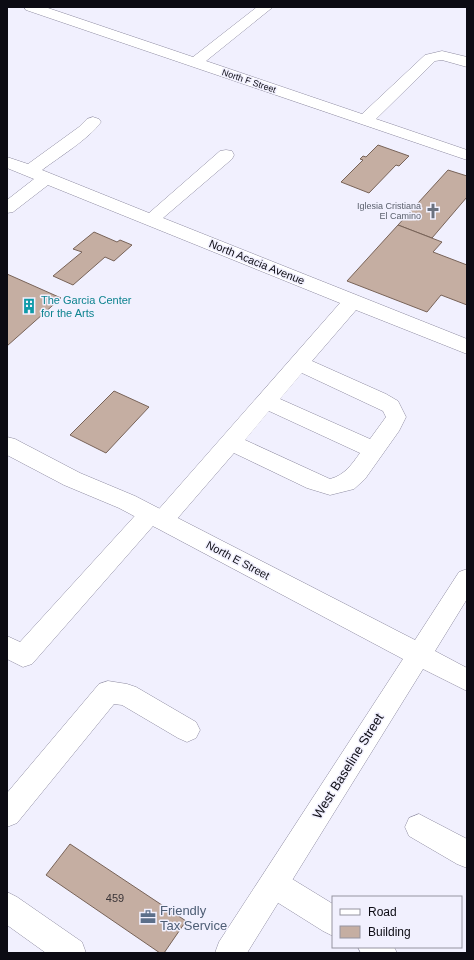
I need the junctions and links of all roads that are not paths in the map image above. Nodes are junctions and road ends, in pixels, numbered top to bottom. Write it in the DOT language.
graph roads {
  1 [pos="31,7"];
  2 [pos="266,7"];
  3 [pos="467,62"];
  4 [pos="194,63"];
  5 [pos="366,120"];
  6 [pos="93,122"];
  7 [pos="226,154"];
  8 [pos="467,155"];
  9 [pos="7,162"];
  10 [pos="38,174"];
  11 [pos="7,208"];
  12 [pos="151,220"];
  13 [pos="353,301"];
  14 [pos="467,347"];
  15 [pos="299,363"];
  16 [pos="266,401"];
  17 [pos="230,442"];
  18 [pos="7,445"];
  19 [pos="374,450"];
  20 [pos="156,518"];
  21 [pos="467,579"];
  22 [pos="7,647"];
  23 [pos="419,655"];
  24 [pos="467,680"];
  25 [pos="187,730"];
  26 [pos="7,814"];
  27 [pos="419,827"];
  28 [pos="467,854"];
  29 [pos="274,884"];
  30 [pos="7,907"];
  31 [pos="332,920"];
  32 [pos="72,953"];
  33 [pos="230,953"];
  1 -- 4 [label="street, North F Street"];
  2 -- 4 [label="street"];
  3 -- 5 [label="street"];
  4 -- 5 [label="street, North F Street"];
  5 -- 8 [label="street, North F Street"];
  6 -- 10 [label="street"];
  7 -- 12 [label="street"];
  9 -- 10 [label="street, North Acacia Avenue"];
  10 -- 11 [label="street"];
  10 -- 12 [label="street, North Acacia Avenue"];
  12 -- 13 [label="street, North Acacia Avenue"];
  13 -- 14 [label="street, North Acacia Avenue"];
  13 -- 15 [label="street"];
  15 -- 16 [label="street"];
  15 -- 19 [label="street"];
  16 -- 17 [label="street"];
  16 -- 19 [label="street"];
  17 -- 19 [label="street"];
  17 -- 20 [label="street"];
  18 -- 20 [label="street, North E Street"];
  20 -- 22 [label="street"];
  20 -- 23 [label="street, North E Street"];
  21 -- 23 [label="street, West Baseline Street"];
  23 -- 24 [label="street, North E Street"];
  23 -- 29 [label="street, West Baseline Street"];
  25 -- 26 [label="street"];
  27 -- 28 [label="street"];
  29 -- 31 [label="street"];
  29 -- 33 [label="street, West Baseline Street"];
  30 -- 32 [label="street"];
}
